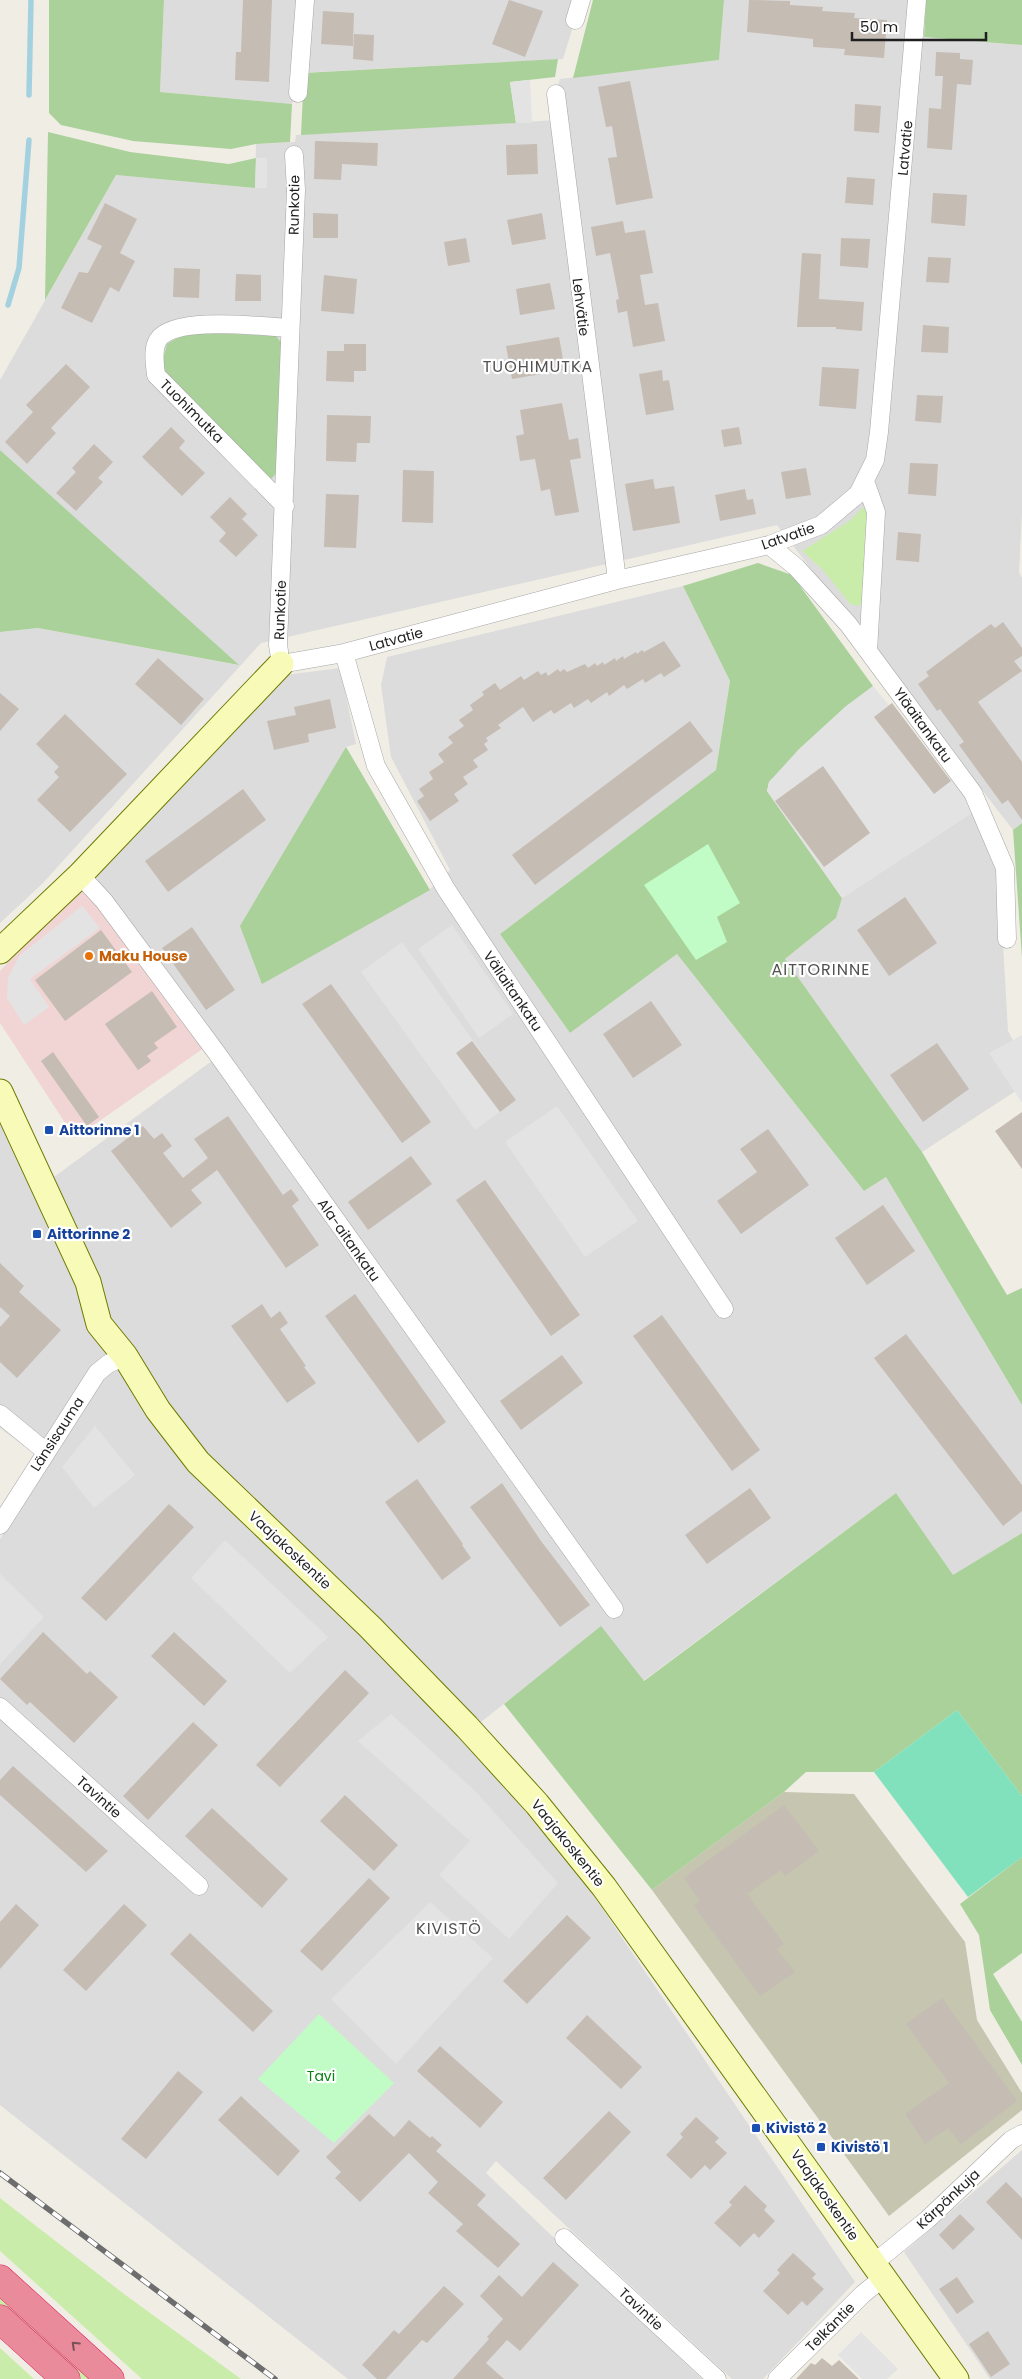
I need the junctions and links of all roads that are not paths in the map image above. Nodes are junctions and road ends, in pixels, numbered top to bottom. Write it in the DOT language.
graph roads {
  1 [pos="305,0"];
  2 [pos="581,0"];
  3 [pos="917,0"];
  4 [pos="575,20"];
  5 [pos="298,93"];
  6 [pos="556,94"];
  7 [pos="294,155"];
  8 [pos="290,328"];
  9 [pos="865,481"];
  10 [pos="284,506"];
  11 [pos="769,545"];
  12 [pos="617,580"];
  13 [pos="868,651"];
  14 [pos="344,653"];
  15 [pos="281,664"];
  16 [pos="80,875"];
  17 [pos="1007,939"];
  18 [pos="0,950"];
  19 [pos="0,1092"];
  20 [pos="724,1309"];
  21 [pos="125,1356"];
  22 [pos="0,1414"];
  23 [pos="45,1451"];
  24 [pos="0,1524"];
  25 [pos="614,1609"];
  26 [pos="0,1707"];
  27 [pos="199,1886"];
  28 [pos="1022,2134"];
  29 [pos="564,2238"];
  30 [pos="879,2270"];
  31 [pos="0,2279"];
  32 [pos="0,2319"];
  33 [pos="66,2379"];
  34 [pos="110,2379"];
  35 [pos="717,2379"];
  36 [pos="777,2379"];
  37 [pos="956,2379"];
  1 -- 5 [label="street"];
  2 -- 4 [label="street"];
  3 -- 9 [label="street, Latvatie"];
  6 -- 12 [label="street, Lehvätie"];
  7 -- 8 [label="street, Runkotie"];
  8 -- 10 [label="street, Runkotie"];
  8 -- 10 [label="street, Tuohimutka"];
  9 -- 11 [label="street, Latvatie"];
  9 -- 13 [label="street"];
  10 -- 15 [label="street, Runkotie"];
  11 -- 12 [label="street, Latvatie"];
  11 -- 13 [label="street, Yläaitankatu"];
  12 -- 14 [label="street, Latvatie"];
  13 -- 17 [label="street, Yläaitankatu"];
  14 -- 15 [label="street, Latvatie"];
  14 -- 20 [label="street, Väliaitankatu"];
  15 -- 16 [label="main road"];
  16 -- 18 [label="main road"];
  16 -- 25 [label="street, Ala-aitankatu"];
  19 -- 21 [label="main road, Vaajakoskentie"];
  21 -- 23 [label="street, Länsisauma"];
  21 -- 30 [label="main road, Vaajakoskentie"];
  22 -- 23 [label="street"];
  23 -- 24 [label="street, Länsisauma"];
  26 -- 27 [label="street, Tavintie"];
  28 -- 30 [label="street, Kärpänkuja"];
  29 -- 35 [label="street, Tavintie"];
  30 -- 36 [label="street, Telkäntie"];
  30 -- 37 [label="main road, Vaajakoskentie"];
  34 -- 31 [label="highway, one-way"];
  32 -- 33 [label="highway"];
}
